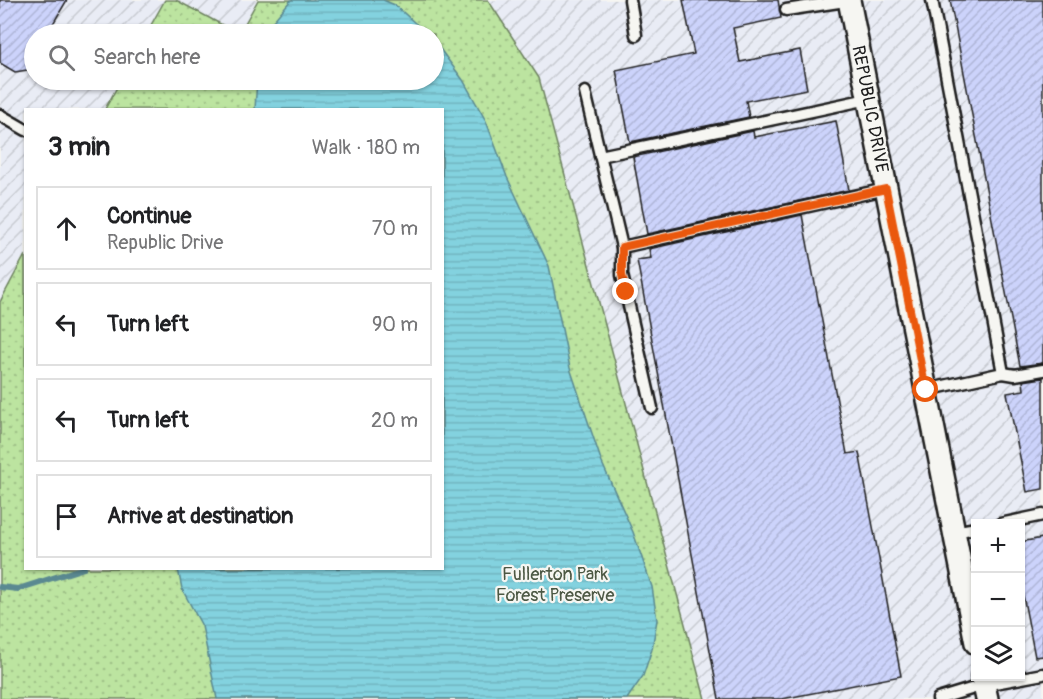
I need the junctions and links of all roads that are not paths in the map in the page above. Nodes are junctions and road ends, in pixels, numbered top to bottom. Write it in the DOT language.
graph roads {
  1 [pos="630,0"];
  2 [pos="850,0"];
  3 [pos="932,0"];
  4 [pos="786,10"];
  5 [pos="636,34"];
  6 [pos="585,93"];
  7 [pos="868,99"];
  8 [pos="0,115"];
  9 [pos="24,129"];
  10 [pos="600,156"];
  11 [pos="886,189"];
  12 [pos="622,247"];
  13 [pos="1043,370"];
  14 [pos="1003,373"];
  15 [pos="926,390"];
  16 [pos="652,408"];
  17 [pos="1043,516"];
  18 [pos="1025,519"];
  19 [pos="971,529"];
  20 [pos="954,532"];
  21 [pos="972,627"];
  22 [pos="1043,675"];
  23 [pos="984,687"];
  24 [pos="938,699"];
  1 -- 5 [label="lane"];
  2 -- 4 [label="lane"];
  2 -- 7 [label="street, REPUBLIC DRIVE"];
  3 -- 14 [label="lane"];
  6 -- 10 [label="lane"];
  7 -- 10 [label="lane"];
  7 -- 11 [label="street, REPUBLIC DRIVE"];
  8 -- 9 [label="lane"];
  10 -- 12 [label="lane"];
  11 -- 12 [label="lane"];
  11 -- 15 [label="street, REPUBLIC DRIVE"];
  12 -- 16 [label="lane"];
  13 -- 14 [label="lane"];
  14 -- 15 [label="lane"];
  15 -- 20 [label="street, REPUBLIC DRIVE"];
  17 -- 18 [label="lane"];
  19 -- 20 [label="lane"];
  20 -- 21 [label="street, REPUBLIC DRIVE"];
  22 -- 23 [label="lane"];
  23 -- 24 [label="lane"];
}
